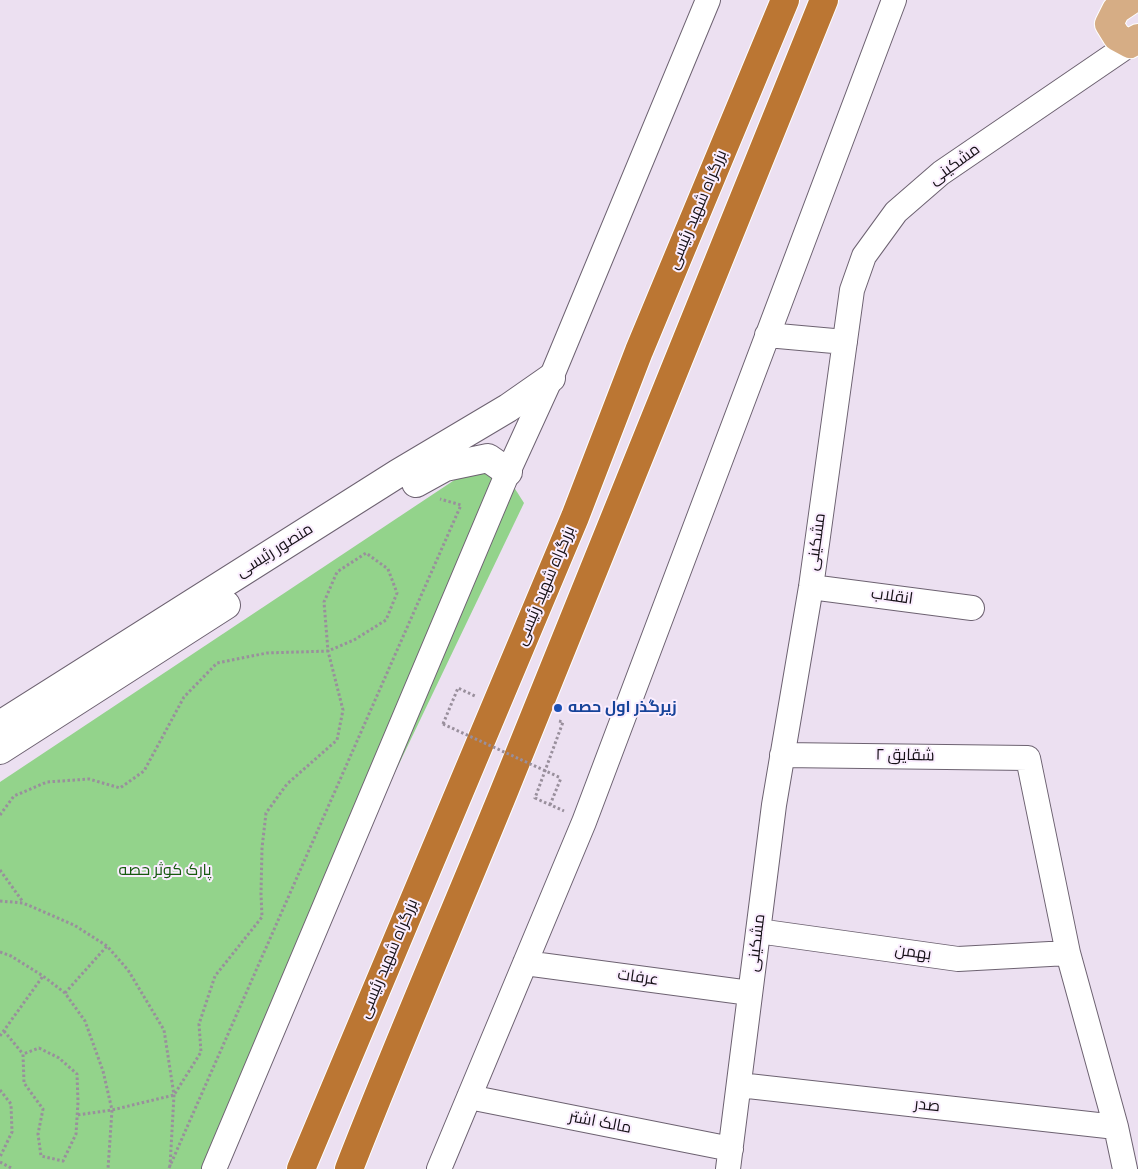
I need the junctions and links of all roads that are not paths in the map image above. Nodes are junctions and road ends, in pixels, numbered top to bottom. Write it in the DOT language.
graph roads {
  1 [pos="708,0"];
  2 [pos="785,0"];
  3 [pos="824,0"];
  4 [pos="894,0"];
  5 [pos="1131,0"];
  6 [pos="1134,41"];
  7 [pos="767,335"];
  8 [pos="846,342"];
  9 [pos="550,378"];
  10 [pos="508,472"];
  11 [pos="811,587"];
  12 [pos="972,608"];
  13 [pos="0,725"];
  14 [pos="0,750"];
  15 [pos="782,755"];
  16 [pos="758,931"];
  17 [pos="1068,953"];
  18 [pos="525,964"];
  19 [pos="750,993"];
  20 [pos="739,1085"];
  21 [pos="469,1098"];
  22 [pos="1116,1127"];
  23 [pos="729,1159"];
  24 [pos="214,1169"];
  25 [pos="301,1169"];
  26 [pos="349,1169"];
  27 [pos="440,1169"];
  28 [pos="1125,1169"];
  1 -- 9 [label="street"];
  2 -- 25 [label="highway, بزرگراه شهید رئیسی"];
  3 -- 26 [label="highway"];
  4 -- 7 [label="street"];
  5 -- 6 [label="main road"];
  6 -- 8 [label="street, مشکینی"];
  7 -- 8 [label="street"];
  7 -- 18 [label="street"];
  8 -- 11 [label="street, مشکینی"];
  9 -- 10 [label="street"];
  9 -- 13 [label="main road, منصور رئیسی"];
  10 -- 14 [label="main road, منصور رئیسی"];
  10 -- 24 [label="street"];
  11 -- 12 [label="street, انقلاب"];
  11 -- 15 [label="street, مشکینی"];
  15 -- 16 [label="street, مشکینی"];
  15 -- 17 [label="street, شقایق ۲"];
  16 -- 17 [label="street, بهمن"];
  16 -- 19 [label="street, مشکینی"];
  17 -- 22 [label="street"];
  18 -- 19 [label="street, عرفات"];
  18 -- 21 [label="street"];
  19 -- 20 [label="street, مشکینی"];
  20 -- 22 [label="street, صدر"];
  20 -- 23 [label="street, مشکینی"];
  21 -- 23 [label="street, مالک اشتر"];
  21 -- 27 [label="street"];
  22 -- 28 [label="street"];
}
